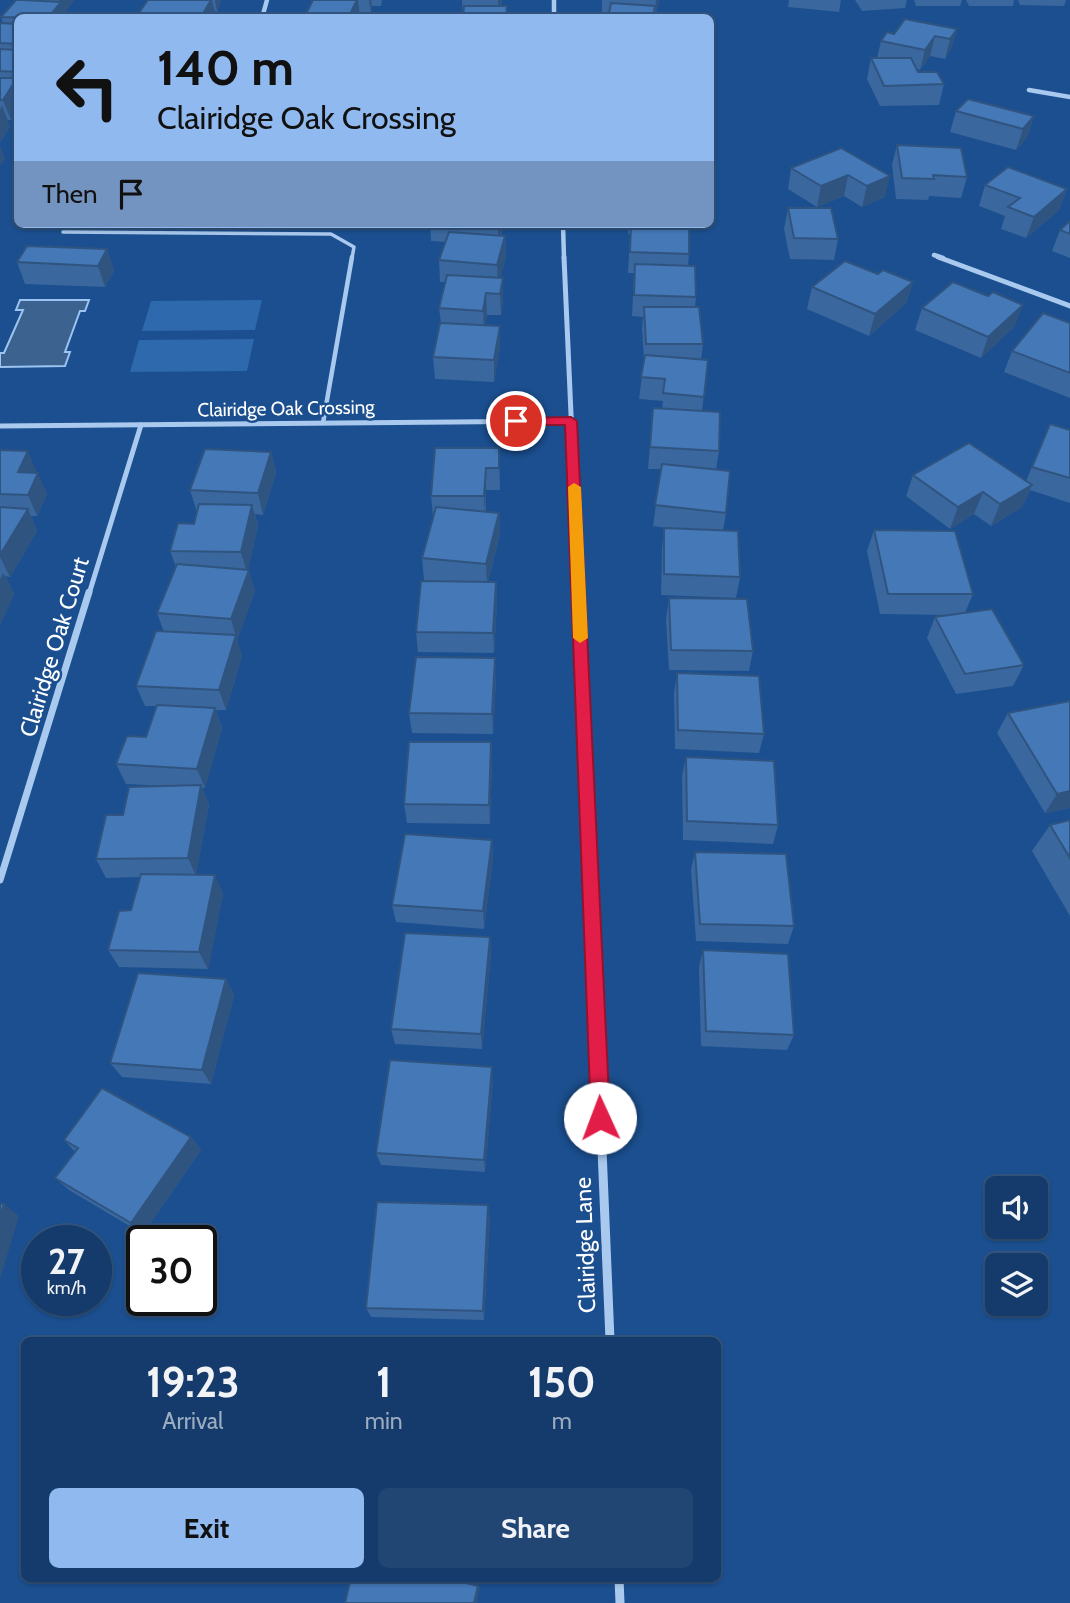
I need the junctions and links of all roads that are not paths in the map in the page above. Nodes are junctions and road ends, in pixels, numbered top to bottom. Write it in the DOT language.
graph roads {
  1 [pos="1029,90"];
  2 [pos="1070,97"];
  3 [pos="563,228"];
  4 [pos="63,232"];
  5 [pos="934,255"];
  6 [pos="1070,306"];
  7 [pos="571,421"];
  8 [pos="323,424"];
  9 [pos="141,425"];
  10 [pos="0,426"];
  11 [pos="0,880"];
  12 [pos="610,1337"];
  13 [pos="619,1582"];
  14 [pos="620,1603"];
  1 -- 2 [label="street"];
  3 -- 7 [label="street, Clairidge Lane"];
  4 -- 8 [label="lane"];
  5 -- 6 [label="street"];
  7 -- 8 [label="street, Clairidge Oak Crossing"];
  7 -- 12 [label="street, Clairidge Lane"];
  8 -- 9 [label="street, Clairidge Oak Crossing"];
  9 -- 10 [label="street, Clairidge Oak Crossing"];
  9 -- 11 [label="street, Clairidge Oak Court"];
  13 -- 14 [label="street"];
}
